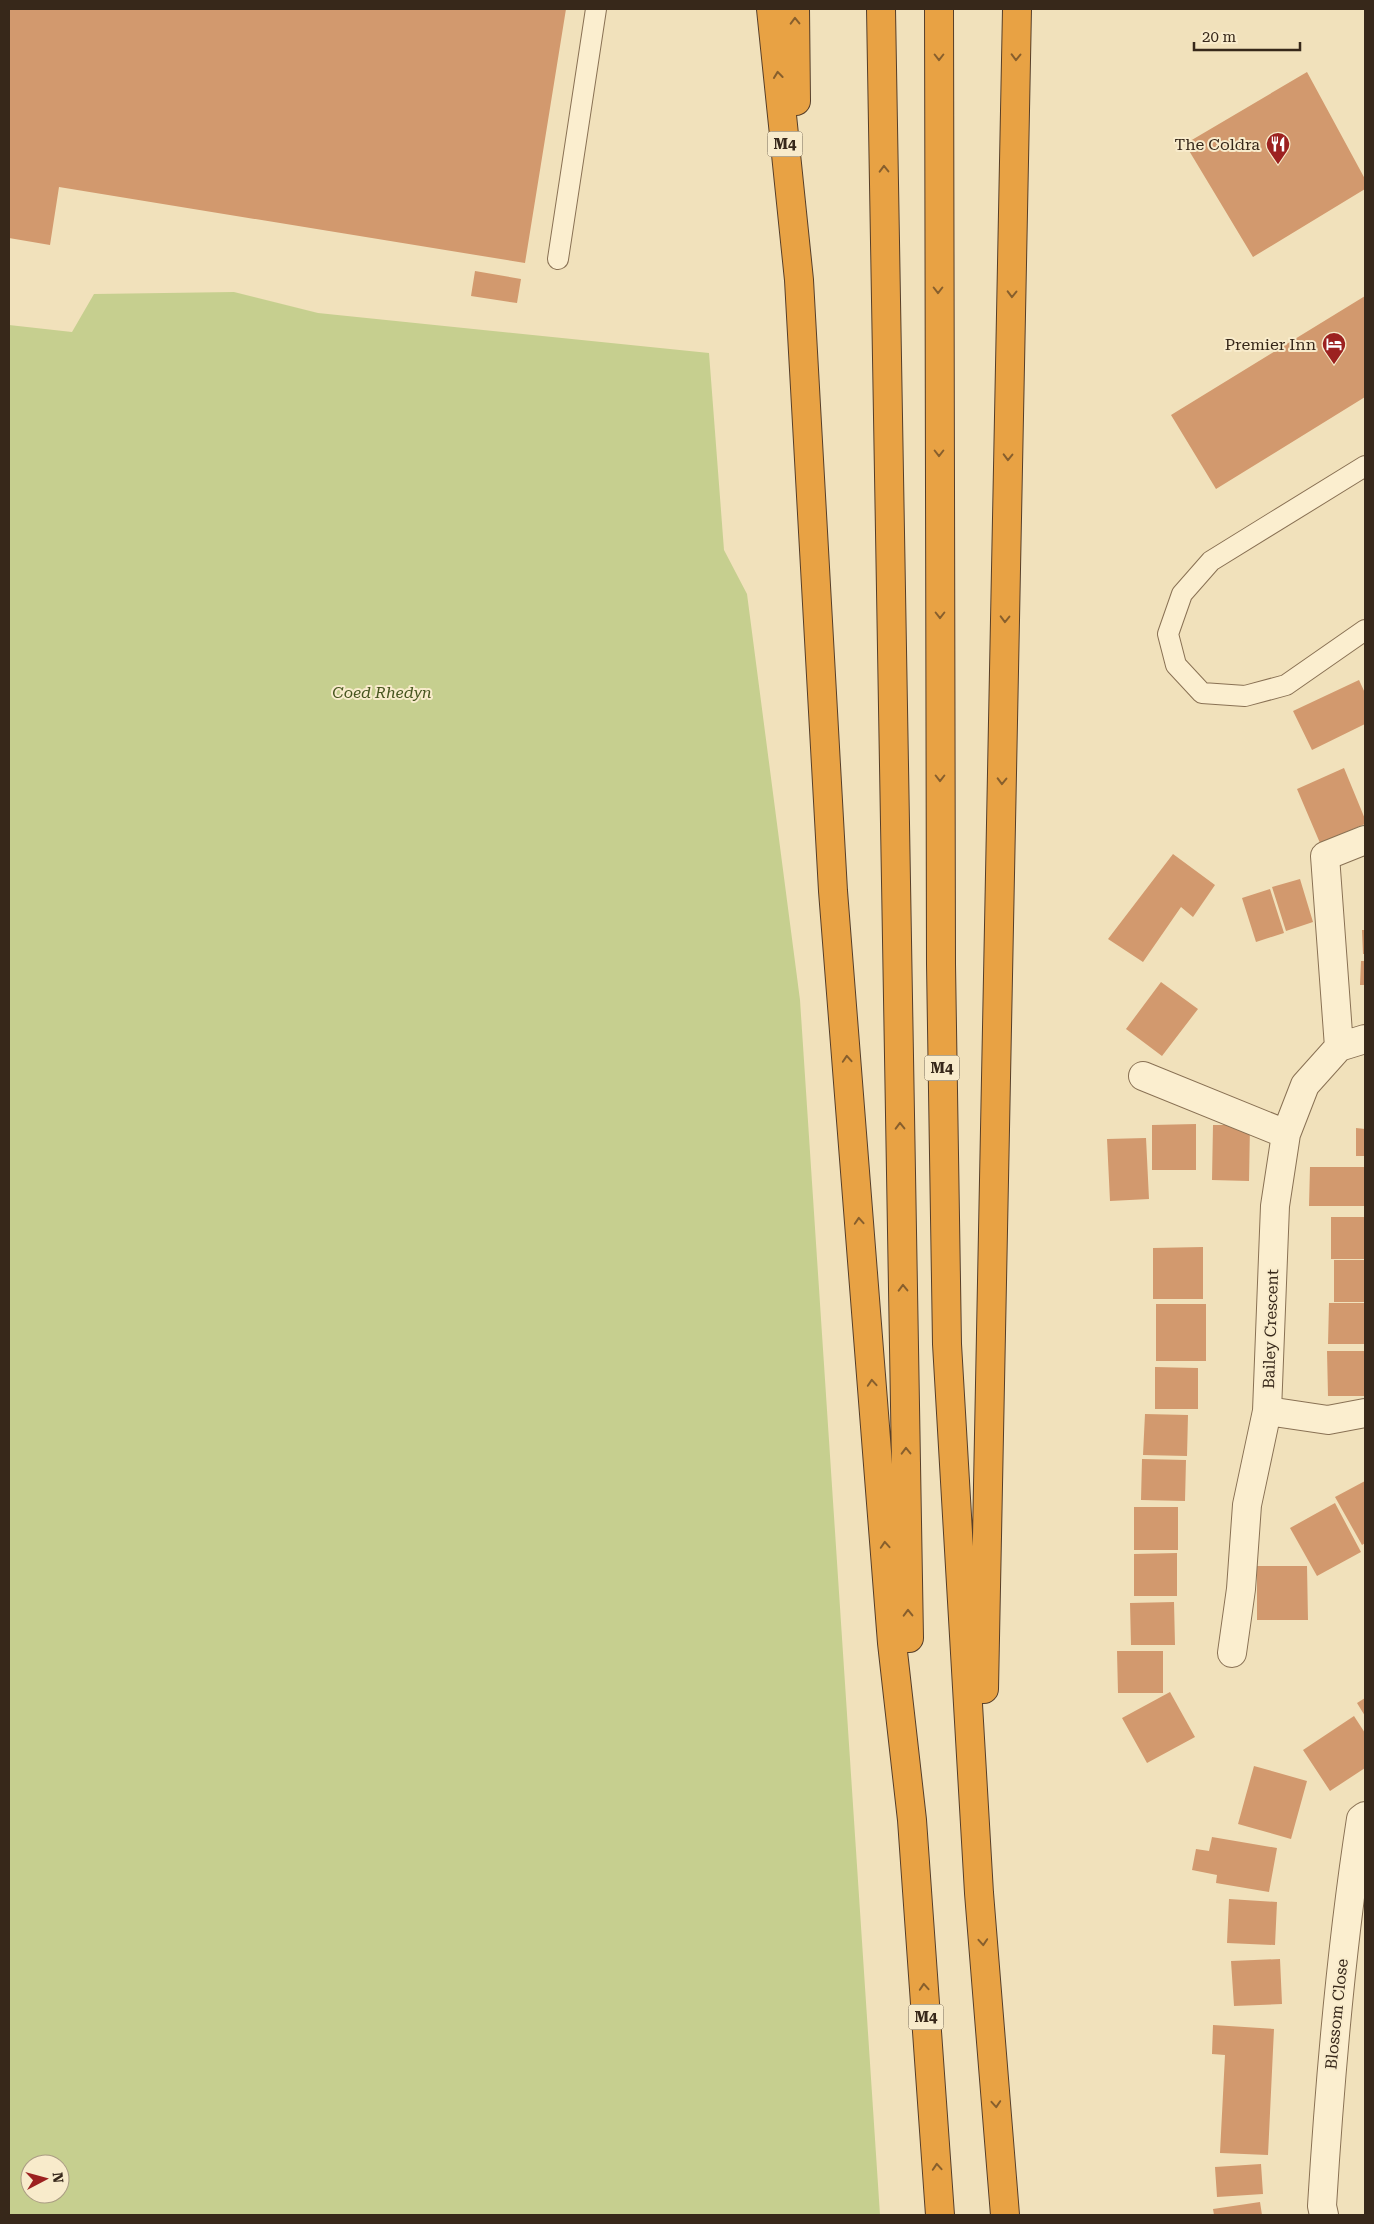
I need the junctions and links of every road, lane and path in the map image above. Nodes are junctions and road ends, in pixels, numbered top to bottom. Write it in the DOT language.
graph roads {
  1 [pos="596,9"];
  2 [pos="771,9"];
  3 [pos="795,9"];
  4 [pos="882,9"];
  5 [pos="939,9"];
  6 [pos="1017,9"];
  7 [pos="558,259"];
  8 [pos="798,280"];
  9 [pos="1365,466"];
  10 [pos="1365,630"];
  11 [pos="1365,840"];
  12 [pos="1365,1039"];
  13 [pos="1339,1047"];
  14 [pos="1143,1076"];
  15 [pos="1286,1134"];
  16 [pos="1267,1411"];
  17 [pos="1365,1413"];
  18 [pos="1232,1653"];
  19 [pos="1365,1816"];
  20 [pos="912,1820"];
  21 [pos="979,1893"];
  22 [pos="940,2215"];
  23 [pos="1005,2215"];
  24 [pos="1324,2215"];
  1 -- 7 [label="lane"];
  8 -- 2 [label="highway, M4, one-way"];
  8 -- 3 [label="highway, M4, one-way"];
  20 -- 4 [label="highway, M4, one-way"];
  5 -- 21 [label="highway, M4, one-way"];
  6 -- 21 [label="highway, M4, one-way"];
  20 -- 8 [label="highway, M4, one-way"];
  9 -- 10 [label="lane"];
  11 -- 13 [label="street"];
  12 -- 13 [label="street"];
  13 -- 15 [label="street, Bailey Crescent"];
  14 -- 15 [label="street"];
  15 -- 16 [label="street, Bailey Crescent"];
  16 -- 17 [label="street"];
  16 -- 18 [label="street, Bailey Crescent"];
  19 -- 24 [label="street, Blossom Close"];
  22 -- 20 [label="highway, M4, one-way"];
  21 -- 23 [label="highway, M4, one-way"];
}
